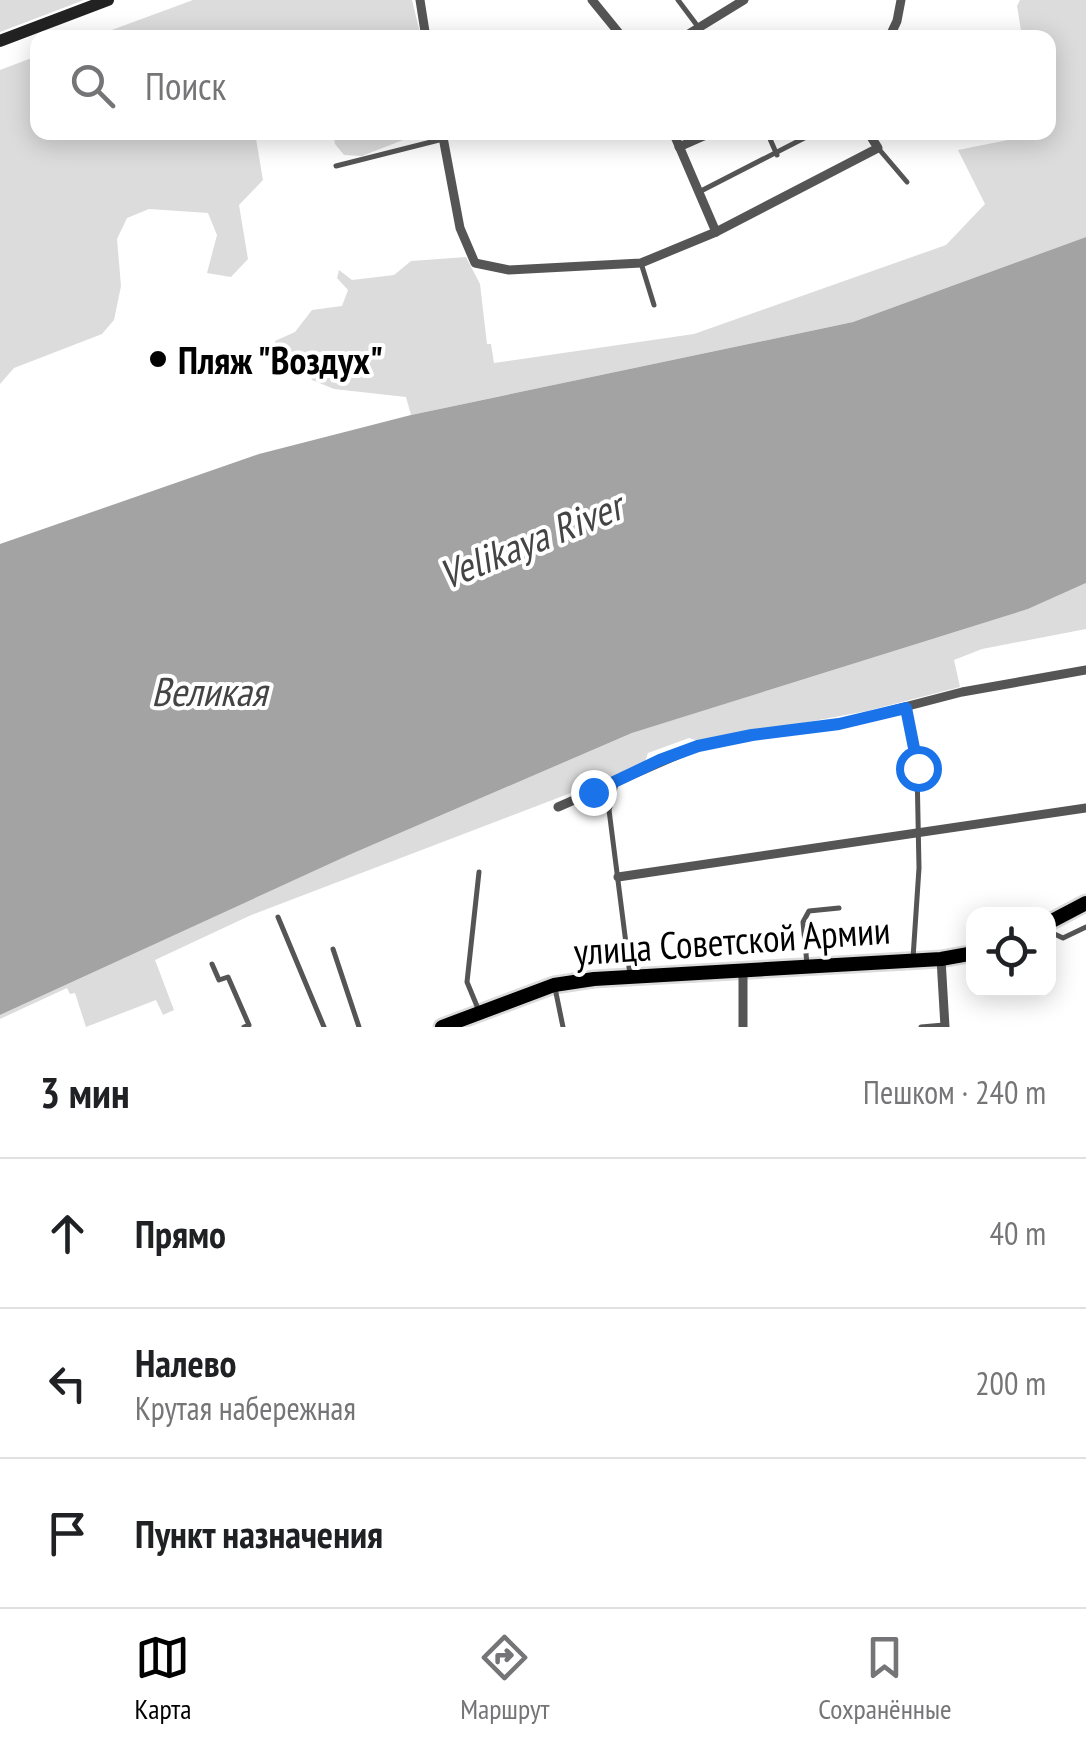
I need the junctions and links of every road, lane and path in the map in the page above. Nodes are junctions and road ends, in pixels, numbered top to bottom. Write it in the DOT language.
graph roads {
  1 [pos="108,0"];
  2 [pos="420,0"];
  3 [pos="592,0"];
  4 [pos="678,0"];
  5 [pos="744,0"];
  6 [pos="901,0"];
  7 [pos="698,28"];
  8 [pos="425,30"];
  9 [pos="616,30"];
  10 [pos="695,30"];
  11 [pos="893,30"];
  12 [pos="0,41"];
  13 [pos="428,140"];
  14 [pos="443,140"];
  15 [pos="676,140"];
  16 [pos="695,140"];
  17 [pos="770,140"];
  18 [pos="802,140"];
  19 [pos="873,140"];
  20 [pos="679,147"];
  21 [pos="878,148"];
  22 [pos="777,155"];
  23 [pos="336,166"];
  24 [pos="907,182"];
  25 [pos="699,192"];
  26 [pos="716,232"];
  27 [pos="641,263"];
  28 [pos="654,305"];
  29 [pos="1086,670"];
  30 [pos="906,708"];
  31 [pos="617,781"];
  32 [pos="558,807"];
  33 [pos="1086,808"];
  34 [pos="919,834"];
  35 [pos="478,872"];
  36 [pos="618,876"];
  37 [pos="1086,903"];
  38 [pos="839,908"];
  39 [pos="278,917"];
  40 [pos="1056,919"];
  41 [pos="1086,927"];
  42 [pos="1056,935"];
  43 [pos="333,949"];
  44 [pos="966,954"];
  45 [pos="941,959"];
  46 [pos="913,961"];
  47 [pos="212,964"];
  48 [pos="807,967"];
  49 [pos="744,970"];
  50 [pos="631,977"];
  51 [pos="554,985"];
  52 [pos="480,1013"];
  53 [pos="928,1023"];
  54 [pos="450,1025"];
  55 [pos="944,1026"];
  56 [pos="244,1027"];
  57 [pos="324,1027"];
  58 [pos="359,1027"];
  59 [pos="564,1027"];
  60 [pos="743,1027"];
  61 [pos="920,1027"];
  1 -- 12 [label="street"];
  2 -- 8 [label="street"];
  3 -- 9 [label="street"];
  4 -- 7 [label="lane"];
  5 -- 7 [label="street"];
  6 -- 11 [label="street"];
  7 -- 10 [label="street"];
  13 -- 23 [label="lane"];
  14 -- 27 [label="street"];
  15 -- 20 [label="street"];
  16 -- 20 [label="street"];
  17 -- 22 [label="lane"];
  18 -- 22 [label="lane"];
  19 -- 21 [label="street"];
  20 -- 25 [label="street"];
  21 -- 24 [label="lane"];
  21 -- 26 [label="street"];
  22 -- 25 [label="lane"];
  25 -- 26 [label="street"];
  26 -- 27 [label="street"];
  27 -- 28 [label="lane"];
  29 -- 30 [label="street"];
  30 -- 31 [label="street"];
  30 -- 34 [label="lane"];
  31 -- 32 [label="street"];
  31 -- 36 [label="lane"];
  33 -- 34 [label="street"];
  34 -- 36 [label="street"];
  34 -- 46 [label="lane"];
  35 -- 52 [label="lane"];
  36 -- 50 [label="lane"];
  37 -- 40 [label="main road"];
  38 -- 48 [label="lane"];
  39 -- 57 [label="lane"];
  41 -- 42 [label="lane"];
  43 -- 58 [label="lane"];
  44 -- 45 [label="main road, улица Советской Армии"];
  45 -- 46 [label="main road, улица Советской Армии"];
  45 -- 55 [label="street"];
  46 -- 48 [label="main road, улица Советской Армии"];
  47 -- 56 [label="lane"];
  48 -- 49 [label="main road, улица Советской Армии"];
  49 -- 50 [label="main road, улица Советской Армии"];
  49 -- 60 [label="street"];
  50 -- 51 [label="main road, улица Советской Армии"];
  51 -- 52 [label="main road, улица Советской Армии"];
  51 -- 59 [label="lane"];
  52 -- 54 [label="main road, улица Советской Армии"];
  53 -- 55 [label="lane"];
  53 -- 61 [label="lane"];
}
